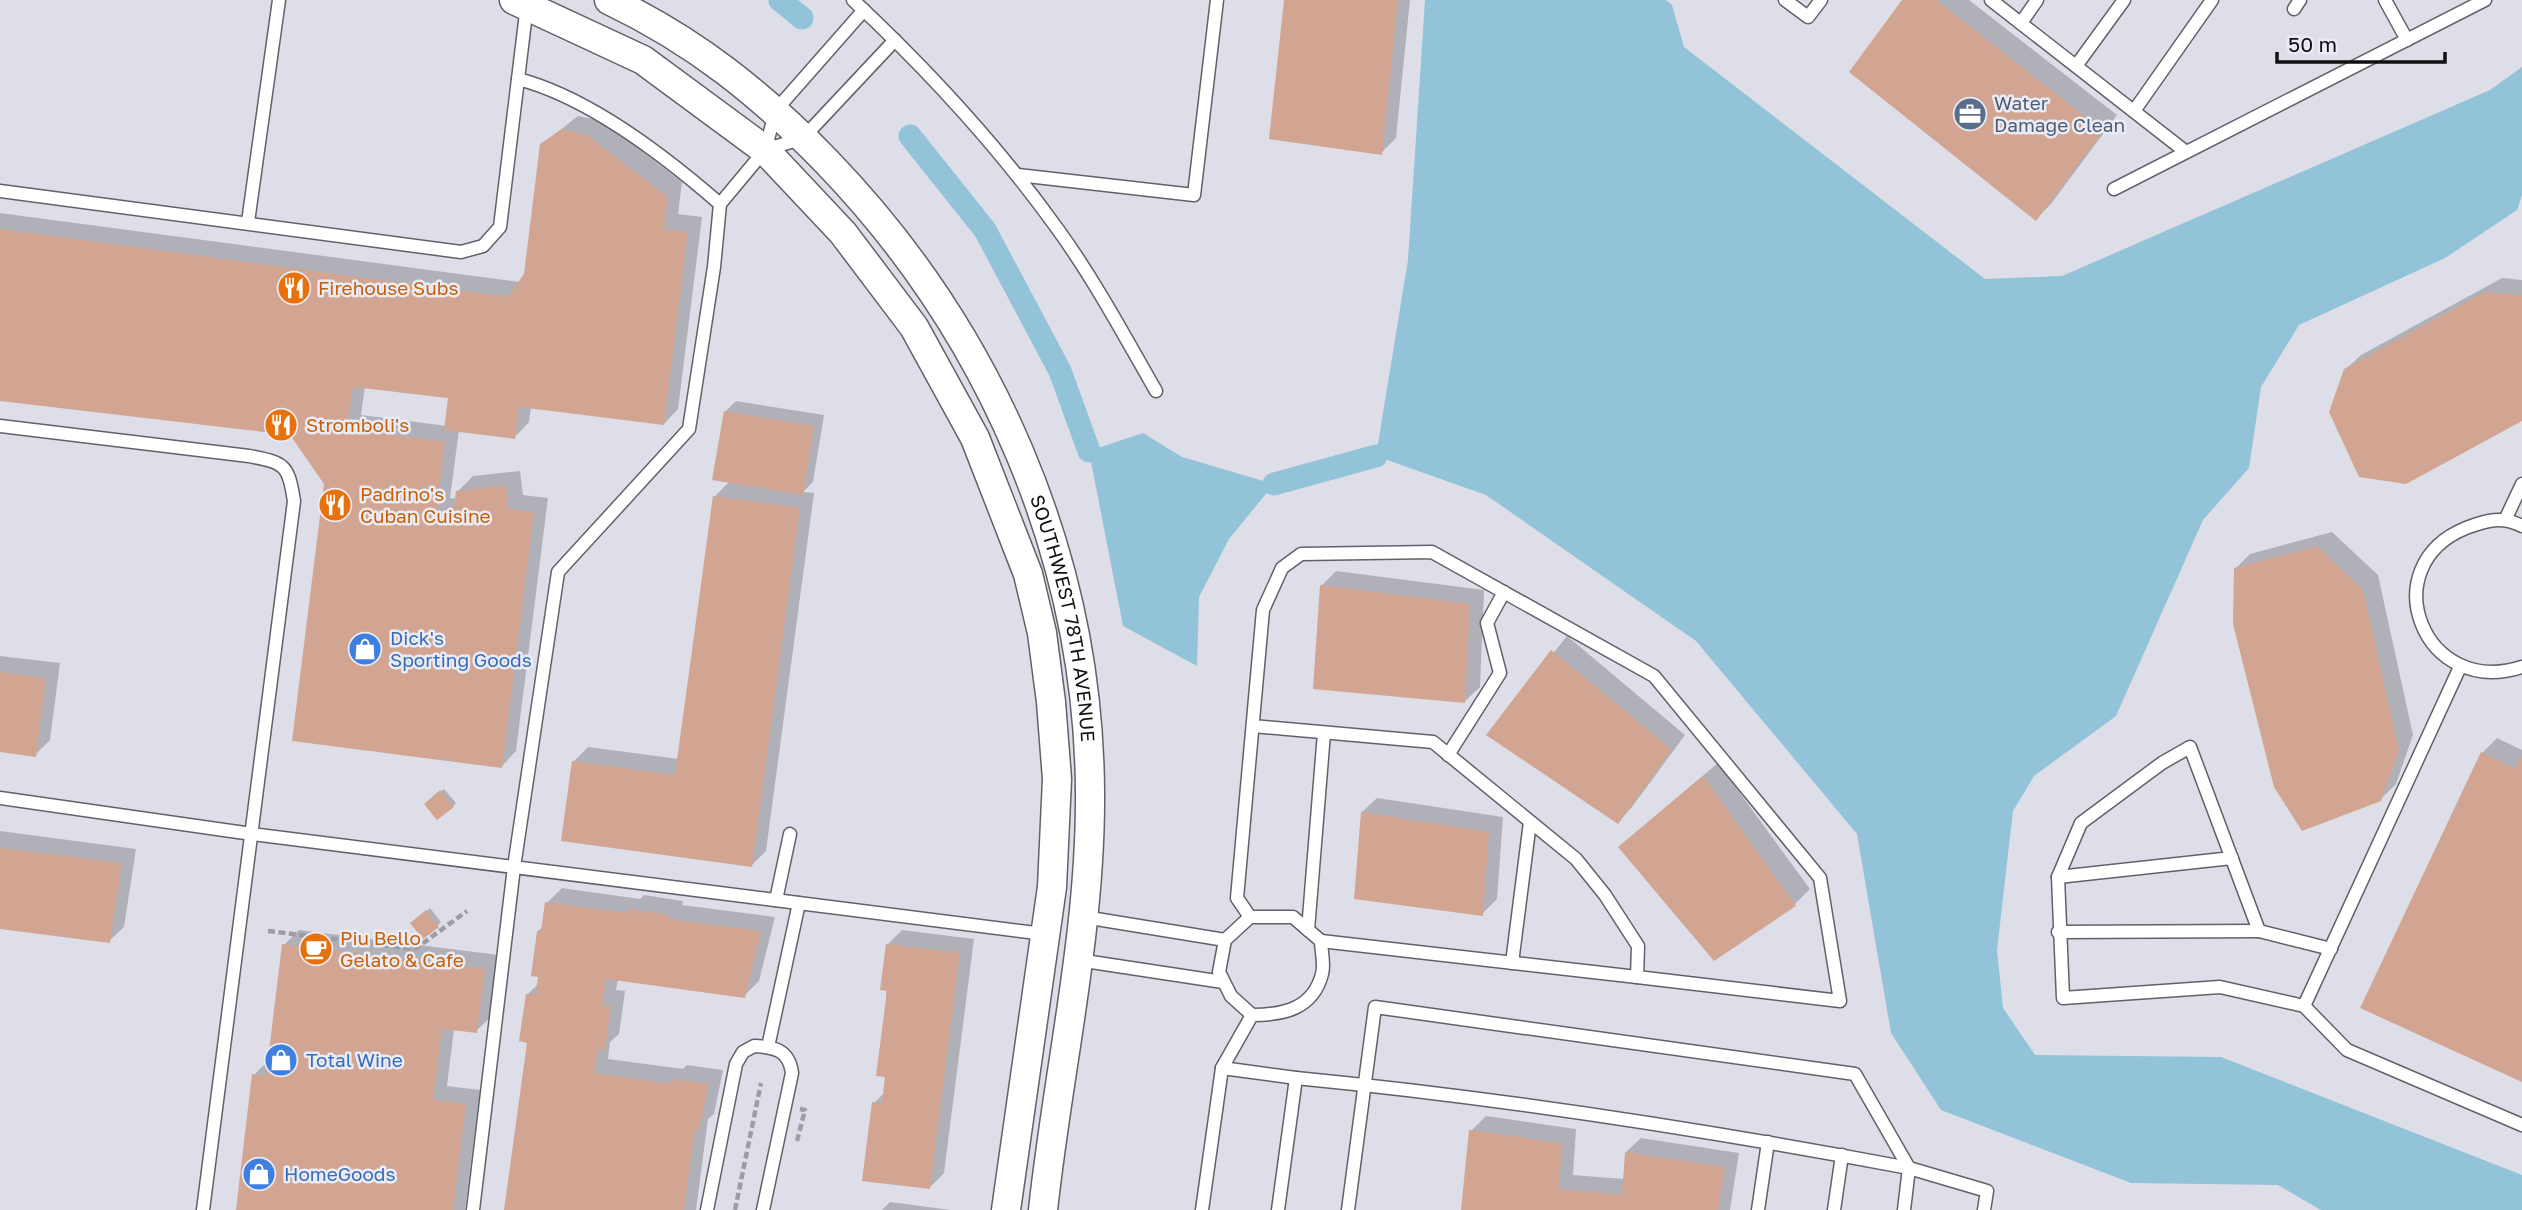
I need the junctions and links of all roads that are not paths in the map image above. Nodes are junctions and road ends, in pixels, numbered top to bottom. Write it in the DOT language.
graph roads {
  1 [pos="279,0"];
  2 [pos="609,0"];
  3 [pos="853,0"];
  4 [pos="1217,0"];
  5 [pos="1785,0"];
  6 [pos="1821,0"];
  7 [pos="1991,0"];
  8 [pos="2037,0"];
  9 [pos="2124,0"];
  10 [pos="2212,0"];
  11 [pos="2385,0"];
  12 [pos="2485,0"];
  13 [pos="520,2"];
  14 [pos="864,10"];
  15 [pos="2021,23"];
  16 [pos="895,40"];
  17 [pos="2407,40"];
  18 [pos="2077,66"];
  19 [pos="518,79"];
  20 [pos="776,110"];
  21 [pos="2134,111"];
  22 [pos="803,138"];
  23 [pos="765,150"];
  24 [pos="2186,152"];
  25 [pos="1018,175"];
  26 [pos="2114,189"];
  27 [pos="0,191"];
  28 [pos="720,204"];
  29 [pos="248,222"];
  30 [pos="1156,391"];
  31 [pos="0,426"];
  32 [pos="2522,484"];
  33 [pos="2506,518"];
  34 [pos="2522,526"];
  35 [pos="1504,592"];
  36 [pos="2460,667"];
  37 [pos="2522,667"];
  38 [pos="1253,726"];
  39 [pos="1324,733"];
  40 [pos="1448,755"];
  41 [pos="0,798"];
  42 [pos="1530,822"];
  43 [pos="252,834"];
  44 [pos="790,834"];
  45 [pos="2232,858"];
  46 [pos="514,867"];
  47 [pos="2058,877"];
  48 [pos="1052,887"];
  49 [pos="776,900"];
  50 [pos="799,903"];
  51 [pos="1084,917"];
  52 [pos="1250,917"];
  53 [pos="1308,930"];
  54 [pos="2259,931"];
  55 [pos="2059,932"];
  56 [pos="1044,934"];
  57 [pos="1225,940"];
  58 [pos="1321,941"];
  59 [pos="2330,949"];
  60 [pos="1078,960"];
  61 [pos="1512,963"];
  62 [pos="1637,977"];
  63 [pos="1223,982"];
  64 [pos="1072,1004"];
  65 [pos="2304,1006"];
  66 [pos="1252,1015"];
  67 [pos="768,1047"];
  68 [pos="1222,1068"];
  69 [pos="1296,1078"];
  70 [pos="1365,1085"];
  71 [pos="2522,1125"];
  72 [pos="1768,1142"];
  73 [pos="1842,1155"];
  74 [pos="1909,1168"];
  75 [pos="203,1210"];
  76 [pos="472,1210"];
  77 [pos="707,1210"];
  78 [pos="763,1210"];
  79 [pos="1006,1210"];
  80 [pos="1043,1210"];
  81 [pos="1202,1210"];
  82 [pos="1278,1210"];
  83 [pos="1348,1210"];
  84 [pos="1758,1210"];
  85 [pos="1834,1210"];
  86 [pos="1904,1210"];
  87 [pos="1984,1210"];
  1 -- 29 [label="lane"];
  2 -- 20 [label="street, SOUTHWEST 78TH AVENUE"];
  3 -- 14 [label="lane"];
  4 -- 25 [label="lane"];
  5 -- 6 [label="lane"];
  7 -- 15 [label="lane"];
  8 -- 15 [label="lane"];
  9 -- 18 [label="lane"];
  10 -- 21 [label="lane"];
  11 -- 17 [label="lane"];
  12 -- 17 [label="lane"];
  13 -- 19 [label="lane"];
  13 -- 23 [label="street, SOUTHWEST 78TH AVENUE"];
  14 -- 16 [label="lane"];
  14 -- 20 [label="lane"];
  15 -- 18 [label="lane"];
  16 -- 22 [label="lane"];
  16 -- 25 [label="lane"];
  17 -- 24 [label="lane"];
  18 -- 21 [label="lane"];
  19 -- 28 [label="lane"];
  19 -- 29 [label="lane"];
  20 -- 22 [label="street, SOUTHWEST 78TH AVENUE"];
  20 -- 23 [label="lane"];
  21 -- 24 [label="lane"];
  22 -- 23 [label="lane"];
  22 -- 51 [label="street, SOUTHWEST 78TH AVENUE"];
  23 -- 28 [label="lane"];
  23 -- 48 [label="street, SOUTHWEST 78TH AVENUE"];
  24 -- 26 [label="lane"];
  25 -- 30 [label="lane"];
  27 -- 29 [label="lane"];
  28 -- 46 [label="lane"];
  31 -- 43 [label="lane"];
  32 -- 33 [label="lane"];
  33 -- 34 [label="lane"];
  33 -- 36 [label="lane"];
  35 -- 38 [label="lane"];
  35 -- 40 [label="lane"];
  35 -- 62 [label="lane"];
  36 -- 37 [label="lane"];
  36 -- 59 [label="lane"];
  38 -- 39 [label="lane"];
  38 -- 52 [label="lane"];
  39 -- 40 [label="lane"];
  39 -- 53 [label="lane"];
  40 -- 42 [label="lane"];
  41 -- 43 [label="lane"];
  42 -- 61 [label="lane"];
  42 -- 62 [label="lane"];
  43 -- 46 [label="lane"];
  43 -- 75 [label="lane"];
  44 -- 49 [label="lane"];
  45 -- 47 [label="lane"];
  45 -- 47 [label="lane"];
  45 -- 54 [label="lane"];
  46 -- 49 [label="lane"];
  46 -- 76 [label="lane"];
  47 -- 55 [label="lane"];
  48 -- 56 [label="street, SOUTHWEST 78TH AVENUE"];
  48 -- 60 [label="street"];
  49 -- 50 [label="lane"];
  50 -- 56 [label="lane"];
  50 -- 67 [label="lane"];
  51 -- 57 [label="lane"];
  51 -- 60 [label="street, SOUTHWEST 78TH AVENUE"];
  52 -- 53 [label="lane"];
  52 -- 57 [label="lane"];
  53 -- 58 [label="lane"];
  54 -- 55 [label="lane"];
  54 -- 59 [label="lane"];
  55 -- 65 [label="lane"];
  56 -- 64 [label="street"];
  56 -- 79 [label="street, SOUTHWEST 78TH AVENUE"];
  57 -- 63 [label="lane"];
  58 -- 61 [label="lane"];
  58 -- 66 [label="lane"];
  59 -- 65 [label="lane"];
  60 -- 63 [label="lane"];
  60 -- 64 [label="street, SOUTHWEST 78TH AVENUE"];
  61 -- 62 [label="lane"];
  63 -- 66 [label="lane"];
  64 -- 80 [label="street, SOUTHWEST 78TH AVENUE"];
  65 -- 71 [label="lane"];
  66 -- 68 [label="lane"];
  67 -- 77 [label="lane"];
  67 -- 78 [label="lane"];
  68 -- 69 [label="lane"];
  68 -- 81 [label="lane"];
  69 -- 70 [label="lane"];
  69 -- 82 [label="lane"];
  70 -- 72 [label="lane"];
  70 -- 74 [label="lane"];
  70 -- 83 [label="lane"];
  72 -- 73 [label="lane"];
  72 -- 84 [label="lane"];
  73 -- 74 [label="lane"];
  73 -- 85 [label="lane"];
  74 -- 86 [label="lane"];
  74 -- 87 [label="lane"];
}
